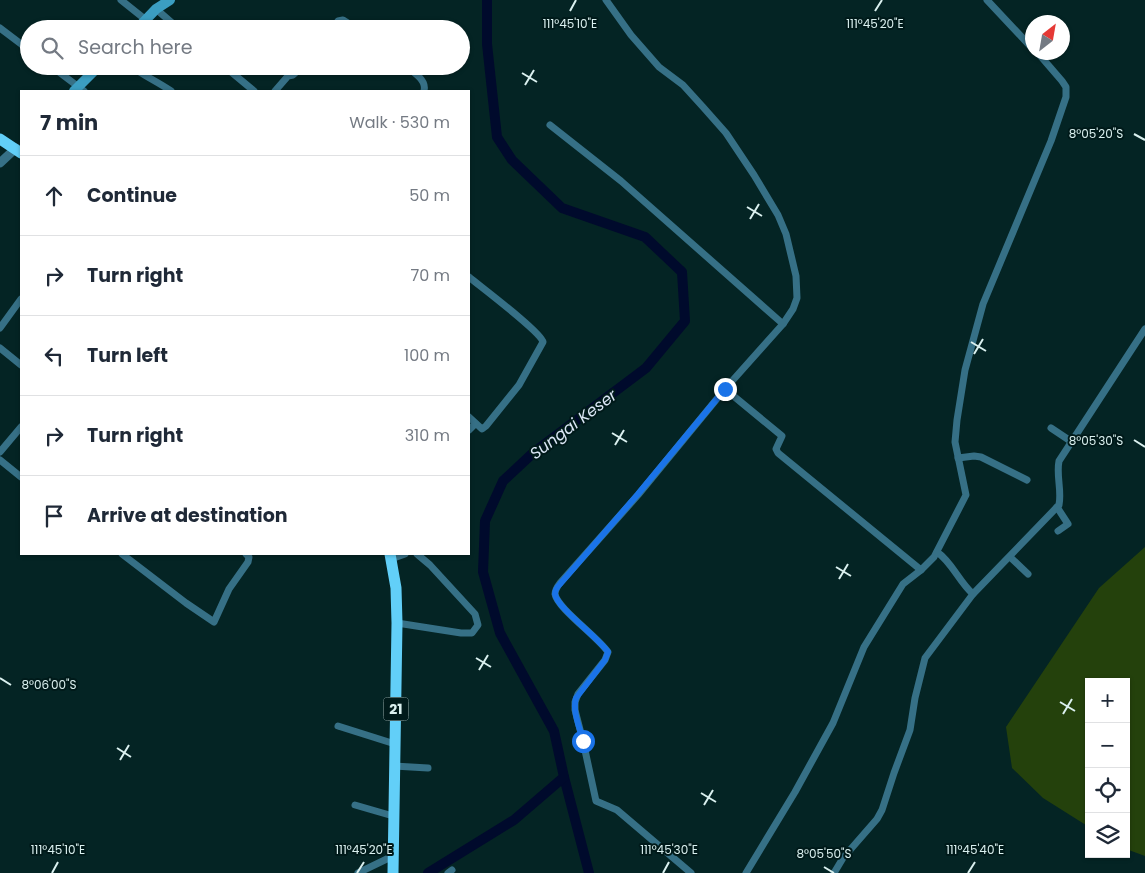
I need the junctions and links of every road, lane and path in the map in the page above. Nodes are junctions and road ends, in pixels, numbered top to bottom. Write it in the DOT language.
graph roads {
  1 [pos="121,0"];
  2 [pos="170,0"];
  3 [pos="606,0"];
  4 [pos="987,0"];
  5 [pos="156,10"];
  6 [pos="146,20"];
  7 [pos="168,20"];
  8 [pos="0,28"];
  9 [pos="1025,41"];
  10 [pos="20,43"];
  11 [pos="1043,60"];
  12 [pos="62,75"];
  13 [pos="92,75"];
  14 [pos="142,75"];
  15 [pos="235,75"];
  16 [pos="293,75"];
  17 [pos="416,75"];
  18 [pos="79,90"];
  19 [pos="170,90"];
  20 [pos="253,90"];
  21 [pos="276,90"];
  22 [pos="424,90"];
  23 [pos="550,125"];
  24 [pos="0,139"];
  25 [pos="19,148"];
  26 [pos="0,163"];
  27 [pos="470,278"];
  28 [pos="20,300"];
  29 [pos="783,324"];
  30 [pos="0,328"];
  31 [pos="1145,329"];
  32 [pos="0,348"];
  33 [pos="20,364"];
  34 [pos="725,389"];
  35 [pos="470,418"];
  36 [pos="475,424"];
  37 [pos="20,428"];
  38 [pos="1051,428"];
  39 [pos="470,429"];
  40 [pos="1072,442"];
  41 [pos="0,452"];
  42 [pos="958,458"];
  43 [pos="0,460"];
  44 [pos="20,475"];
  45 [pos="1028,480"];
  46 [pos="1057,507"];
  47 [pos="1058,531"];
  48 [pos="937,552"];
  49 [pos="123,555"];
  50 [pos="246,555"];
  51 [pos="418,555"];
  52 [pos="391,557"];
  53 [pos="1010,557"];
  54 [pos="920,569"];
  55 [pos="1028,574"];
  56 [pos="971,594"];
  57 [pos="397,623"];
  58 [pos="338,726"];
  59 [pos="395,744"];
  60 [pos="394,766"];
  61 [pos="428,768"];
  62 [pos="355,805"];
  63 [pos="394,816"];
  64 [pos="393,865"];
  65 [pos="358,873"];
  66 [pos="691,873"];
  67 [pos="746,873"];
  68 [pos="834,873"];
  1 -- 6 [label="street"];
  2 -- 5 [label="main road"];
  3 -- 29 [label="street"];
  4 -- 9 [label="street"];
  5 -- 6 [label="main road"];
  5 -- 7 [label="street"];
  8 -- 10 [label="street"];
  11 -- 42 [label="street"];
  12 -- 18 [label="street"];
  13 -- 18 [label="main road"];
  14 -- 19 [label="street"];
  15 -- 20 [label="street"];
  16 -- 21 [label="street"];
  17 -- 22 [label="street"];
  23 -- 29 [label="street"];
  24 -- 25 [label="highway"];
  25 -- 26 [label="street"];
  27 -- 36 [label="street"];
  28 -- 30 [label="street"];
  29 -- 34 [label="street"];
  31 -- 40 [label="street"];
  32 -- 33 [label="street"];
  34 -- 54 [label="street"];
  34 -- 66 [label="street"];
  35 -- 36 [label="street"];
  36 -- 39 [label="street"];
  37 -- 41 [label="street"];
  38 -- 40 [label="street"];
  40 -- 46 [label="street"];
  42 -- 45 [label="street"];
  42 -- 48 [label="street"];
  43 -- 44 [label="street"];
  46 -- 47 [label="street"];
  46 -- 53 [label="street"];
  48 -- 54 [label="street"];
  48 -- 56 [label="street"];
  49 -- 50 [label="street"];
  51 -- 57 [label="street"];
  52 -- 57 [label="highway, 21"];
  53 -- 55 [label="street"];
  53 -- 56 [label="street"];
  54 -- 67 [label="street"];
  56 -- 68 [label="street"];
  57 -- 59 [label="highway, 21"];
  58 -- 59 [label="street"];
  59 -- 60 [label="highway, 21"];
  60 -- 61 [label="street"];
  60 -- 63 [label="highway, 21"];
  62 -- 63 [label="street"];
  63 -- 64 [label="highway, 21"];
  64 -- 65 [label="street"];
}
